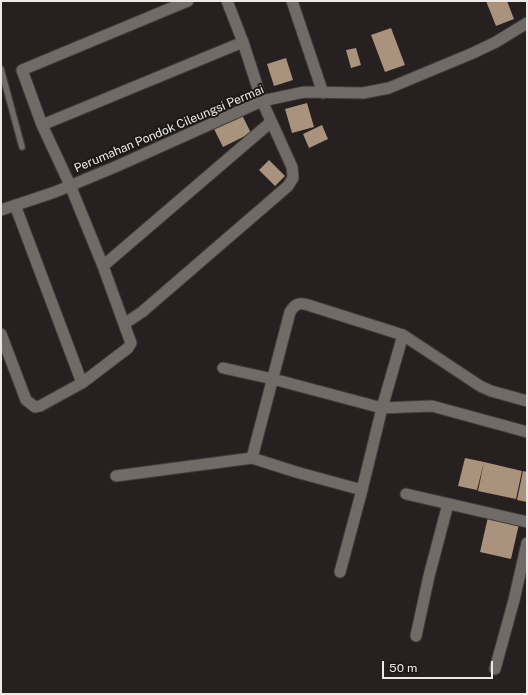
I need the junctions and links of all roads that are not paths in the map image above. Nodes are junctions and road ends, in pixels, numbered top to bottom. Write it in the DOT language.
graph roads {
  1 [pos="188,1"];
  2 [pos="227,1"];
  3 [pos="292,1"];
  4 [pos="527,23"];
  5 [pos="243,42"];
  6 [pos="1,69"];
  7 [pos="323,93"];
  8 [pos="262,101"];
  9 [pos="271,122"];
  10 [pos="42,124"];
  11 [pos="22,147"];
  12 [pos="70,185"];
  13 [pos="15,205"];
  14 [pos="1,210"];
  15 [pos="103,266"];
  16 [pos="124,324"];
  17 [pos="1,334"];
  18 [pos="402,335"];
  19 [pos="223,368"];
  20 [pos="273,379"];
  21 [pos="82,383"];
  22 [pos="527,401"];
  23 [pos="382,408"];
  24 [pos="527,432"];
  25 [pos="252,458"];
  26 [pos="116,476"];
  27 [pos="362,490"];
  28 [pos="406,494"];
  29 [pos="448,504"];
  30 [pos="527,522"];
  31 [pos="527,543"];
  32 [pos="340,572"];
  33 [pos="416,636"];
  34 [pos="495,668"];
  1 -- 10 [label="street"];
  2 -- 5 [label="street"];
  3 -- 7 [label="street"];
  4 -- 7 [label="street, Perumahan Pondok Cileungsi Permai"];
  5 -- 8 [label="street"];
  5 -- 10 [label="street"];
  6 -- 11 [label="lane"];
  7 -- 8 [label="street, Perumahan Pondok Cileungsi Permai"];
  8 -- 9 [label="street"];
  8 -- 12 [label="street, Perumahan Pondok Cileungsi Permai"];
  9 -- 15 [label="street"];
  9 -- 16 [label="street"];
  10 -- 12 [label="street"];
  12 -- 13 [label="street, Perumahan Pondok Cileungsi Permai"];
  12 -- 15 [label="street"];
  13 -- 14 [label="street, Perumahan Pondok Cileungsi Permai"];
  13 -- 21 [label="street"];
  15 -- 16 [label="street"];
  16 -- 21 [label="street"];
  17 -- 21 [label="street"];
  18 -- 20 [label="street"];
  18 -- 22 [label="street"];
  18 -- 23 [label="street"];
  19 -- 20 [label="street"];
  20 -- 23 [label="street"];
  20 -- 25 [label="street"];
  23 -- 24 [label="street"];
  23 -- 27 [label="street"];
  25 -- 26 [label="street"];
  25 -- 27 [label="street"];
  27 -- 32 [label="street"];
  28 -- 29 [label="street"];
  29 -- 30 [label="street"];
  29 -- 33 [label="street"];
  31 -- 34 [label="street"];
}
